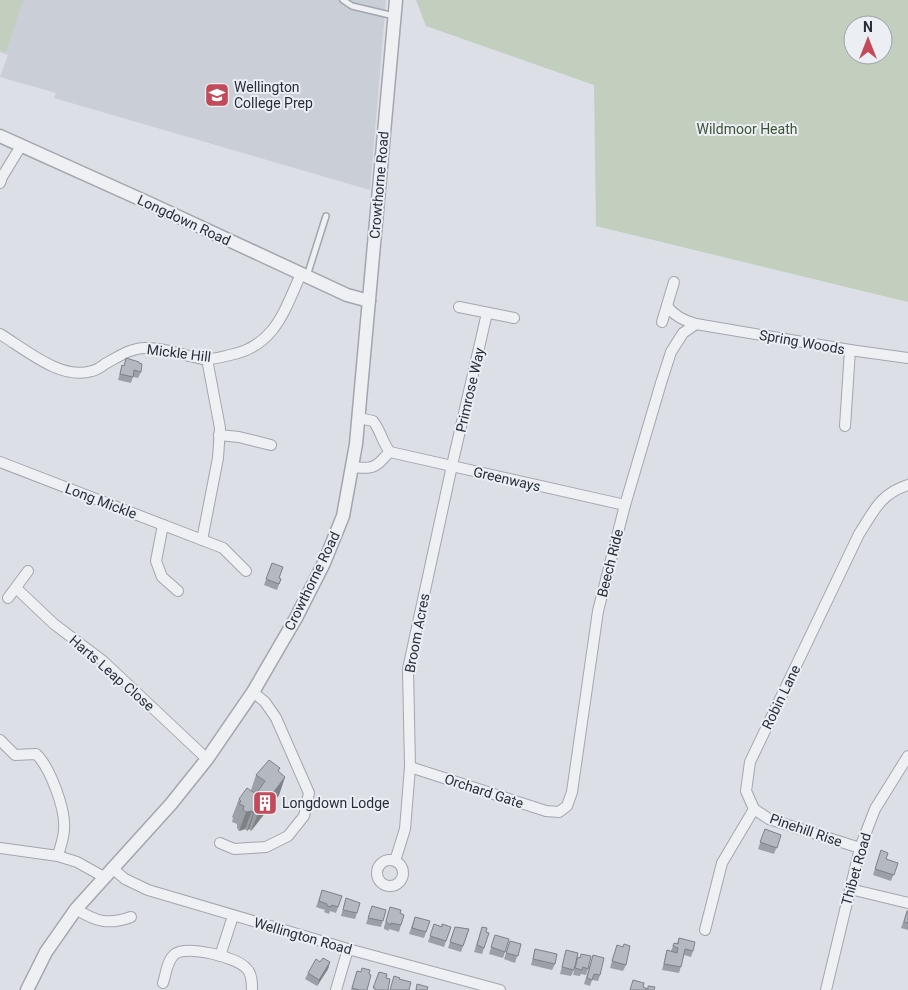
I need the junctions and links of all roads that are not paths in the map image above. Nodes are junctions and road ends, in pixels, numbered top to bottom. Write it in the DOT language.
graph roads {
  1 [pos="343,0"];
  2 [pos="396,0"];
  3 [pos="395,16"];
  4 [pos="0,136"];
  5 [pos="21,146"];
  6 [pos="0,184"];
  7 [pos="326,216"];
  8 [pos="304,275"];
  9 [pos="674,282"];
  10 [pos="369,301"];
  11 [pos="459,306"];
  12 [pos="667,306"];
  13 [pos="487,313"];
  14 [pos="514,318"];
  15 [pos="681,318"];
  16 [pos="662,322"];
  17 [pos="696,324"];
  18 [pos="683,333"];
  19 [pos="0,334"];
  20 [pos="850,350"];
  21 [pos="908,358"];
  22 [pos="207,359"];
  23 [pos="359,418"];
  24 [pos="845,426"];
  25 [pos="219,435"];
  26 [pos="271,445"];
  27 [pos="390,452"];
  28 [pos="0,462"];
  29 [pos="452,466"];
  30 [pos="353,467"];
  31 [pos="908,486"];
  32 [pos="625,505"];
  33 [pos="163,525"];
  34 [pos="202,540"];
  35 [pos="28,571"];
  36 [pos="246,571"];
  37 [pos="16,588"];
  38 [pos="178,591"];
  39 [pos="8,598"];
  40 [pos="253,692"];
  41 [pos="0,740"];
  42 [pos="908,756"];
  43 [pos="208,759"];
  44 [pos="410,767"];
  45 [pos="754,809"];
  46 [pos="559,812"];
  47 [pos="220,843"];
  48 [pos="0,848"];
  49 [pos="860,848"];
  50 [pos="58,856"];
  51 [pos="395,861"];
  52 [pos="108,873"];
  53 [pos="850,889"];
  54 [pos="908,903"];
  55 [pos="76,909"];
  56 [pos="233,916"];
  57 [pos="131,918"];
  58 [pos="705,930"];
  59 [pos="348,949"];
  60 [pos="220,956"];
  61 [pos="163,983"];
  62 [pos="27,990"];
  63 [pos="252,990"];
  64 [pos="336,990"];
  65 [pos="500,990"];
  66 [pos="826,990"];
  1 -- 3 [label="lane"];
  2 -- 3 [label="street, Crowthorne Road"];
  3 -- 10 [label="street, Crowthorne Road"];
  4 -- 5 [label="street, Longdown Road"];
  5 -- 6 [label="street"];
  5 -- 8 [label="street, Longdown Road"];
  7 -- 8 [label="lane"];
  8 -- 10 [label="street, Longdown Road"];
  8 -- 22 [label="street, Mickle Hill"];
  9 -- 12 [label="street"];
  10 -- 23 [label="street, Crowthorne Road"];
  11 -- 13 [label="street"];
  12 -- 15 [label="street, Spring Woods"];
  12 -- 16 [label="street"];
  13 -- 14 [label="street"];
  13 -- 29 [label="street, Primrose Way"];
  15 -- 17 [label="street, Spring Woods"];
  15 -- 18 [label="street"];
  17 -- 18 [label="street, Beech Ride"];
  17 -- 20 [label="street, Spring Woods"];
  18 -- 32 [label="street, Beech Ride"];
  19 -- 22 [label="street, Mickle Hill"];
  20 -- 21 [label="street, Spring Woods"];
  20 -- 24 [label="street"];
  22 -- 25 [label="street"];
  23 -- 27 [label="street"];
  23 -- 30 [label="street, Crowthorne Road"];
  25 -- 26 [label="street"];
  25 -- 34 [label="street"];
  27 -- 29 [label="street, Greenways"];
  27 -- 30 [label="street"];
  28 -- 33 [label="street, Long Mickle"];
  29 -- 32 [label="street, Greenways"];
  29 -- 44 [label="street, Broom Acres"];
  30 -- 40 [label="street, Crowthorne Road"];
  31 -- 45 [label="street, Robin Lane"];
  32 -- 46 [label="street, Beech Ride"];
  33 -- 34 [label="street, Long Mickle"];
  33 -- 38 [label="street"];
  34 -- 36 [label="street, Long Mickle"];
  35 -- 37 [label="street"];
  37 -- 39 [label="street"];
  37 -- 43 [label="street, Harts Leap Close"];
  40 -- 43 [label="street, Crowthorne Road"];
  40 -- 47 [label="street"];
  41 -- 50 [label="street"];
  42 -- 49 [label="street, Thibet Road"];
  43 -- 52 [label="street, Crowthorne Road"];
  44 -- 46 [label="street, Orchard Gate"];
  44 -- 51 [label="street, Broom Acres"];
  45 -- 49 [label="street, Pinehill Rise"];
  45 -- 58 [label="street"];
  48 -- 50 [label="street, Wellington Road"];
  49 -- 53 [label="street, Thibet Road"];
  50 -- 52 [label="street, Wellington Road"];
  52 -- 55 [label="street, Crowthorne Road"];
  52 -- 56 [label="street, Wellington Road"];
  53 -- 54 [label="street"];
  53 -- 66 [label="street, Thibet Road"];
  55 -- 57 [label="street"];
  55 -- 62 [label="street, Crowthorne Road"];
  56 -- 59 [label="street, Wellington Road"];
  56 -- 60 [label="street"];
  59 -- 64 [label="street"];
  59 -- 65 [label="street, Wellington Road"];
  60 -- 61 [label="street"];
  60 -- 63 [label="street"];
}
